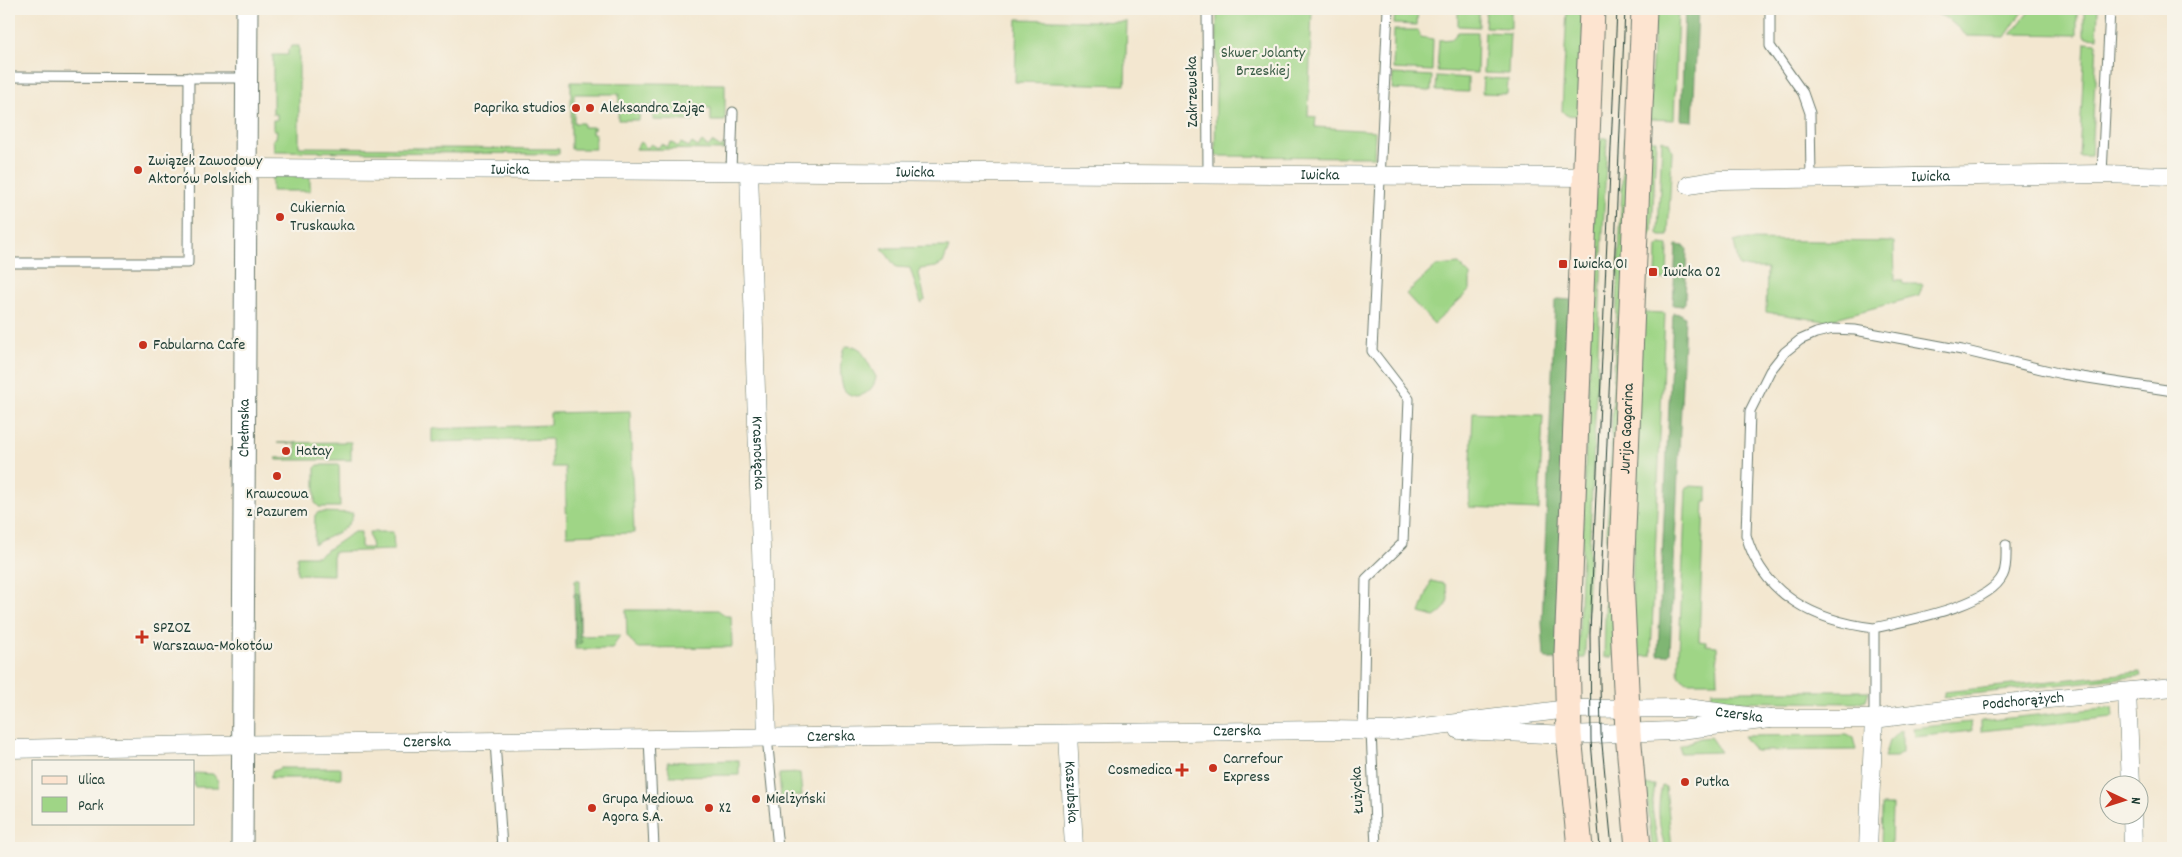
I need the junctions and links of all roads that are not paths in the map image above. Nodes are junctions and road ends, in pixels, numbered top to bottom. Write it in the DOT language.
graph roads {
  1 [pos="247,9"];
  2 [pos="1207,9"];
  3 [pos="1388,9"];
  4 [pos="1592,9"];
  5 [pos="1644,9"];
  6 [pos="1770,9"];
  7 [pos="2110,9"];
  8 [pos="9,77"];
  9 [pos="189,77"];
  10 [pos="246,78"];
  11 [pos="733,112"];
  12 [pos="245,168"];
  13 [pos="732,170"];
  14 [pos="749,170"];
  15 [pos="1208,174"];
  16 [pos="1380,174"];
  17 [pos="2102,174"];
  18 [pos="2173,176"];
  19 [pos="1586,177"];
  20 [pos="1811,178"];
  21 [pos="1689,185"];
  22 [pos="9,263"];
  23 [pos="2173,391"];
  24 [pos="2006,544"];
  25 [pos="1874,628"];
  26 [pos="2173,687"];
  27 [pos="2127,692"];
  28 [pos="1626,708"];
  29 [pos="1568,709"];
  30 [pos="1770,719"];
  31 [pos="1874,719"];
  32 [pos="1421,728"];
  33 [pos="1367,731"];
  34 [pos="1628,732"];
  35 [pos="1068,734"];
  36 [pos="1569,735"];
  37 [pos="767,737"];
  38 [pos="649,738"];
  39 [pos="494,741"];
  40 [pos="242,744"];
  41 [pos="9,749"];
  42 [pos="2131,774"];
  43 [pos="2133,824"];
  44 [pos="242,848"];
  45 [pos="502,848"];
  46 [pos="654,848"];
  47 [pos="778,848"];
  48 [pos="1074,848"];
  49 [pos="1376,848"];
  50 [pos="1580,848"];
  51 [pos="1638,848"];
  52 [pos="1868,848"];
  53 [pos="2134,848"];
  1 -- 10 [label="street, Chełmska"];
  2 -- 15 [label="lane, Zakrzewska"];
  3 -- 16 [label="lane, Łużycka"];
  4 -- 19 [label="main road"];
  5 -- 28 [label="main road, Jurija Gagarina"];
  6 -- 20 [label="lane"];
  7 -- 17 [label="lane"];
  8 -- 9 [label="lane"];
  9 -- 10 [label="lane"];
  9 -- 22 [label="lane"];
  10 -- 12 [label="street, Chełmska"];
  11 -- 13 [label="lane"];
  12 -- 13 [label="street, Iwicka"];
  12 -- 40 [label="street, Chełmska"];
  13 -- 14 [label="street, Iwicka"];
  14 -- 15 [label="street, Iwicka"];
  14 -- 37 [label="street, Krasnołęcka"];
  15 -- 16 [label="street, Iwicka"];
  16 -- 19 [label="street, Iwicka"];
  16 -- 33 [label="lane, Łużycka"];
  17 -- 18 [label="street, Iwicka"];
  17 -- 20 [label="street, Iwicka"];
  19 -- 29 [label="main road"];
  20 -- 21 [label="street, Iwicka"];
  23 -- 25 [label="lane"];
  24 -- 25 [label="lane"];
  25 -- 31 [label="lane"];
  26 -- 27 [label="street, Podchorążych"];
  27 -- 31 [label="street, Podchorążych"];
  27 -- 42 [label="street"];
  28 -- 29 [label="street, Czerska"];
  28 -- 30 [label="street, Czerska"];
  28 -- 34 [label="main road, Jurija Gagarina"];
  29 -- 32 [label="street, Czerska"];
  29 -- 36 [label="main road"];
  30 -- 31 [label="street, Podchorążych"];
  30 -- 34 [label="street, Czerska"];
  31 -- 52 [label="street"];
  32 -- 33 [label="street, Czerska"];
  32 -- 36 [label="street, Czerska"];
  33 -- 35 [label="street, Czerska"];
  33 -- 49 [label="lane, Łużycka"];
  34 -- 36 [label="street, Czerska"];
  34 -- 51 [label="main road, Jurija Gagarina"];
  35 -- 37 [label="street, Czerska"];
  35 -- 48 [label="street, Kaszubska"];
  36 -- 50 [label="main road"];
  37 -- 38 [label="street, Czerska"];
  37 -- 47 [label="lane"];
  38 -- 39 [label="street, Czerska"];
  38 -- 46 [label="lane"];
  39 -- 40 [label="street, Czerska"];
  39 -- 45 [label="lane"];
  40 -- 41 [label="street, Czerska"];
  40 -- 44 [label="street, Chełmska"];
  43 -- 53 [label="street"];
}
